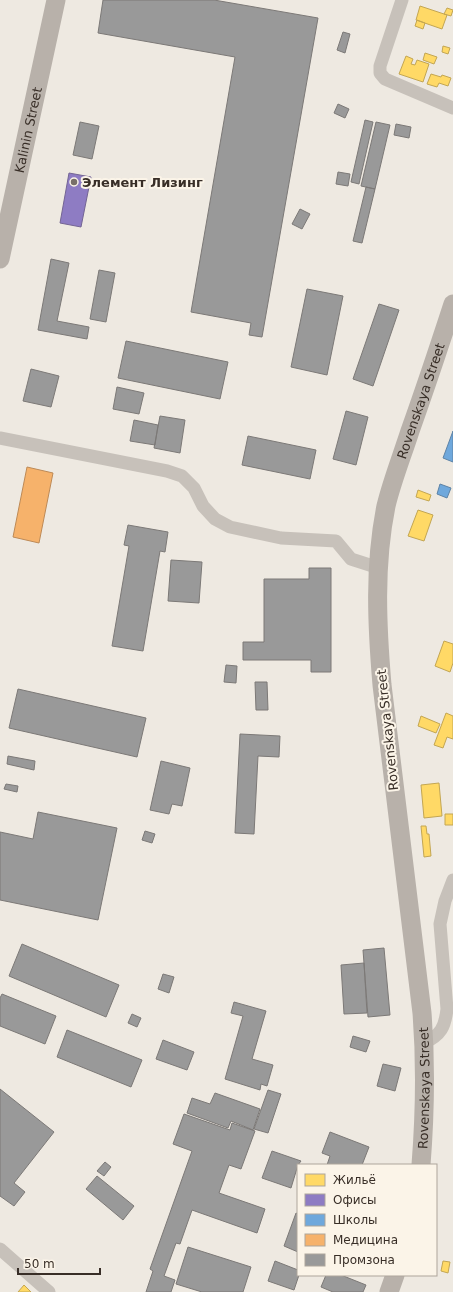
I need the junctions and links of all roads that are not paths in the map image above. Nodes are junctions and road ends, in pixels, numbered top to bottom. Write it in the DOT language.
graph roads {
  1 [pos="56,0"];
  2 [pos="402,0"];
  3 [pos="453,108"];
  4 [pos="0,259"];
  5 [pos="453,304"];
  6 [pos="0,438"];
  7 [pos="379,568"];
  8 [pos="453,880"];
  9 [pos="424,1044"];
  10 [pos="421,1164"];
  11 [pos="0,1249"];
  12 [pos="395,1276"];
  13 [pos="49,1292"];
  14 [pos="390,1292"];
  1 -- 4 [label="main road, Kalinin Street"];
  2 -- 3 [label="street"];
  5 -- 7 [label="main road, Rovenskaya Street"];
  6 -- 7 [label="street"];
  7 -- 9 [label="main road, Rovenskaya Street"];
  8 -- 9 [label="street"];
  9 -- 10 [label="main road, Rovenskaya Street"];
  11 -- 13 [label="street"];
  12 -- 14 [label="main road"];
}
